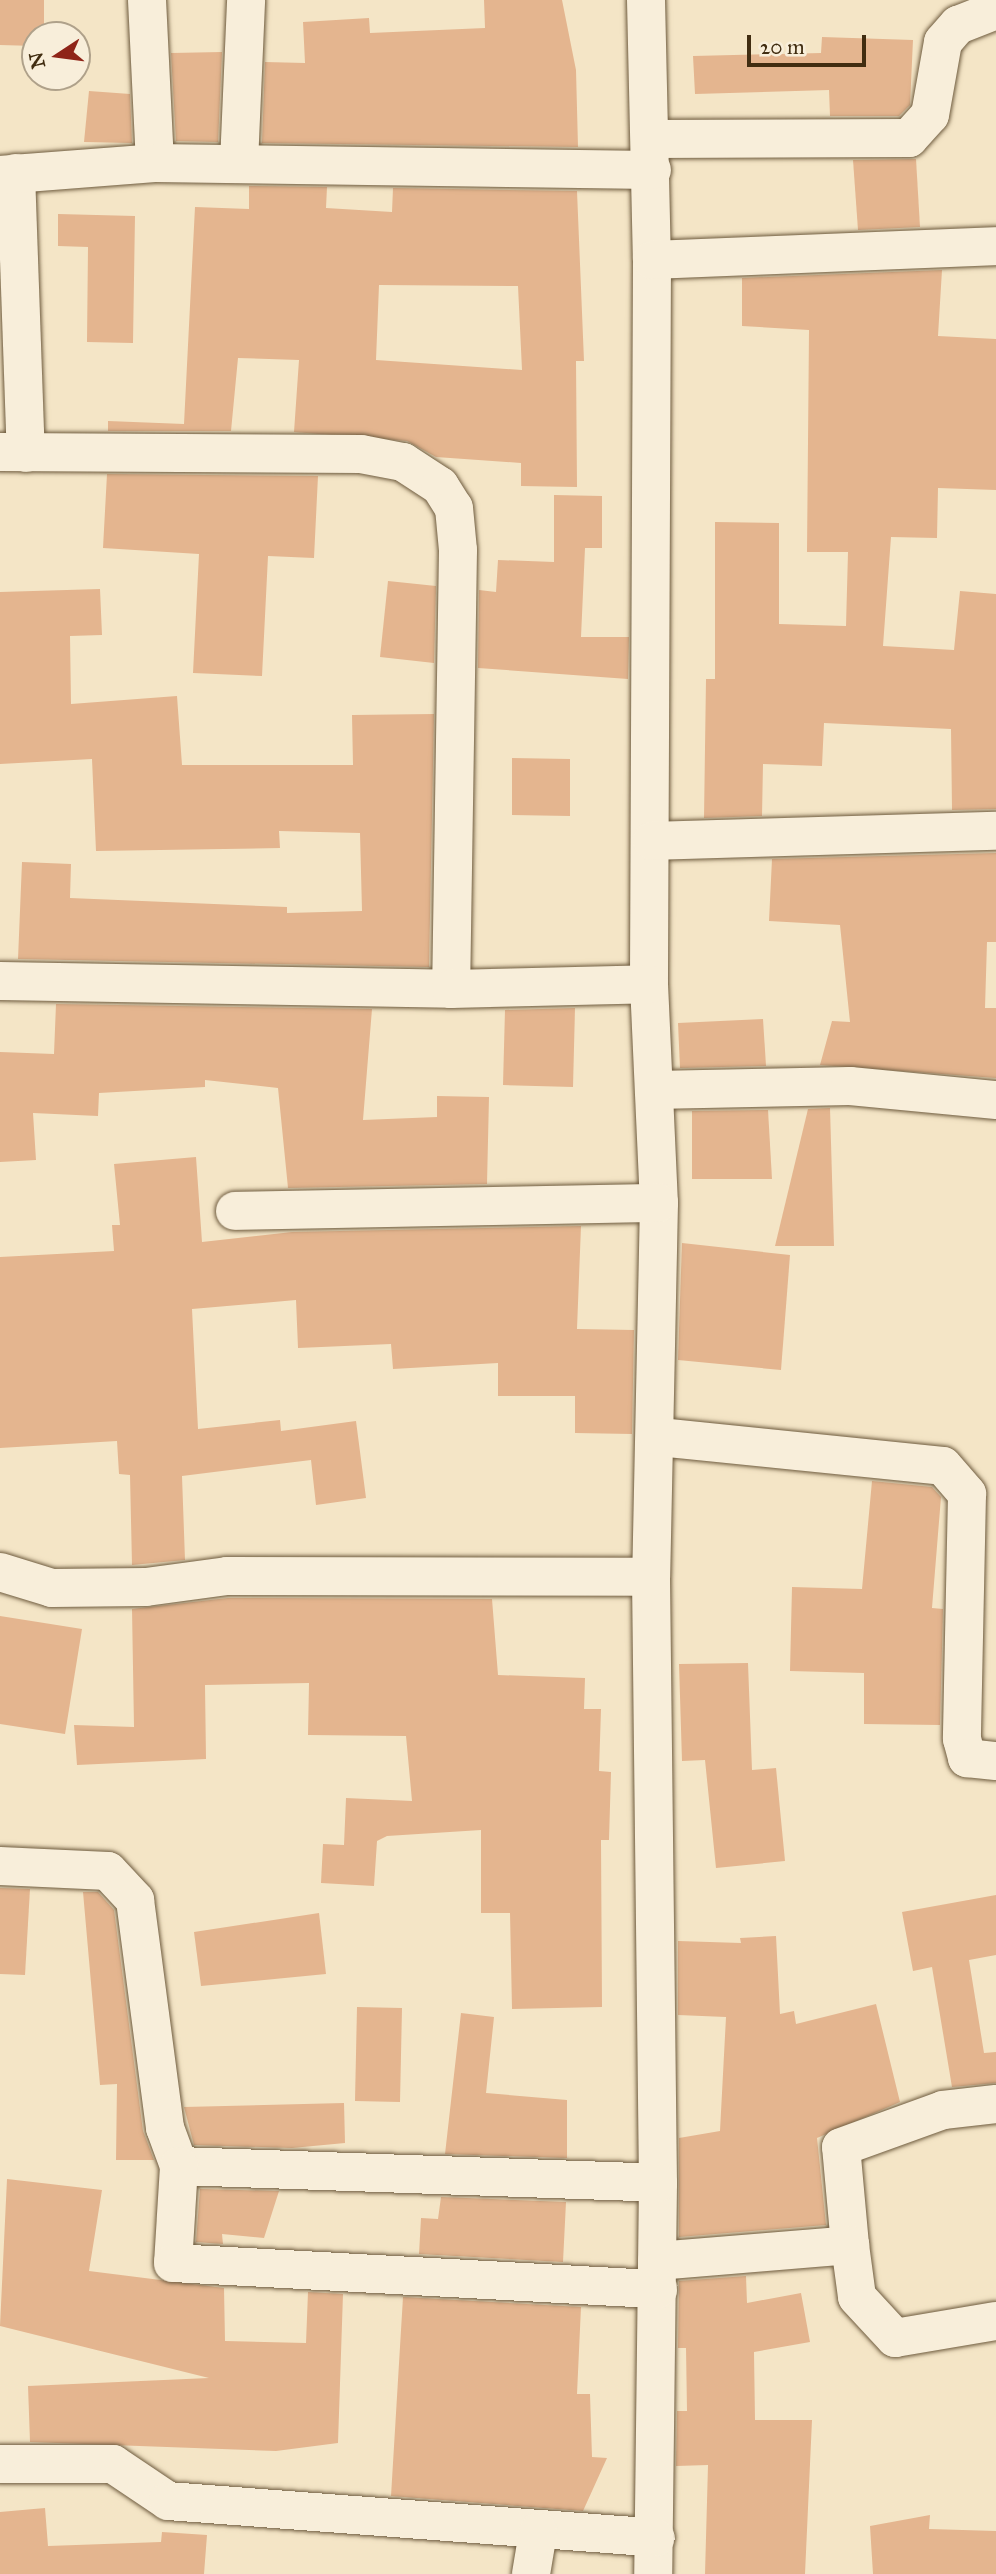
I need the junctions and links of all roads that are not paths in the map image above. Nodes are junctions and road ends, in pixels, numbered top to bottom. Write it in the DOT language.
graph roads {
  1 [pos="146,0"];
  2 [pos="246,0"];
  3 [pos="646,0"];
  4 [pos="996,10"];
  5 [pos="651,154"];
  6 [pos="155,163"];
  7 [pos="239,163"];
  8 [pos="8,174"];
  9 [pos="996,246"];
  10 [pos="652,260"];
  11 [pos="13,452"];
  12 [pos="996,831"];
  13 [pos="652,841"];
  14 [pos="0,981"];
  15 [pos="649,984"];
  16 [pos="451,989"];
  17 [pos="654,1090"];
  18 [pos="996,1100"];
  19 [pos="659,1203"];
  20 [pos="235,1211"];
  21 [pos="659,1437"];
  22 [pos="0,1572"];
  23 [pos="652,1577"];
  24 [pos="996,1761"];
  25 [pos="0,1866"];
  26 [pos="996,2104"];
  27 [pos="179,2166"];
  28 [pos="658,2183"];
  29 [pos="850,2245"];
  30 [pos="657,2275"];
  31 [pos="996,2321"];
  32 [pos="0,2464"];
  33 [pos="538,2532"];
  34 [pos="655,2556"];
  35 [pos="531,2574"];
  1 -- 6 [label="street"];
  2 -- 7 [label="street"];
  3 -- 5 [label="street"];
  4 -- 5 [label="street"];
  5 -- 7 [label="street"];
  5 -- 10 [label="street"];
  6 -- 7 [label="street"];
  6 -- 8 [label="street"];
  8 -- 11 [label="street"];
  9 -- 10 [label="street"];
  10 -- 13 [label="street"];
  11 -- 16 [label="street"];
  12 -- 13 [label="street"];
  13 -- 15 [label="street"];
  14 -- 16 [label="street"];
  15 -- 16 [label="street"];
  15 -- 17 [label="street"];
  17 -- 18 [label="street"];
  17 -- 19 [label="street"];
  19 -- 20 [label="street"];
  19 -- 21 [label="street"];
  21 -- 23 [label="street"];
  21 -- 24 [label="street"];
  22 -- 23 [label="street"];
  23 -- 28 [label="street"];
  25 -- 27 [label="street"];
  26 -- 29 [label="street"];
  27 -- 28 [label="street"];
  27 -- 30 [label="street"];
  28 -- 30 [label="street"];
  29 -- 30 [label="street"];
  29 -- 31 [label="street"];
  30 -- 34 [label="street"];
  32 -- 33 [label="street"];
  33 -- 34 [label="street"];
  33 -- 35 [label="street"];
}
